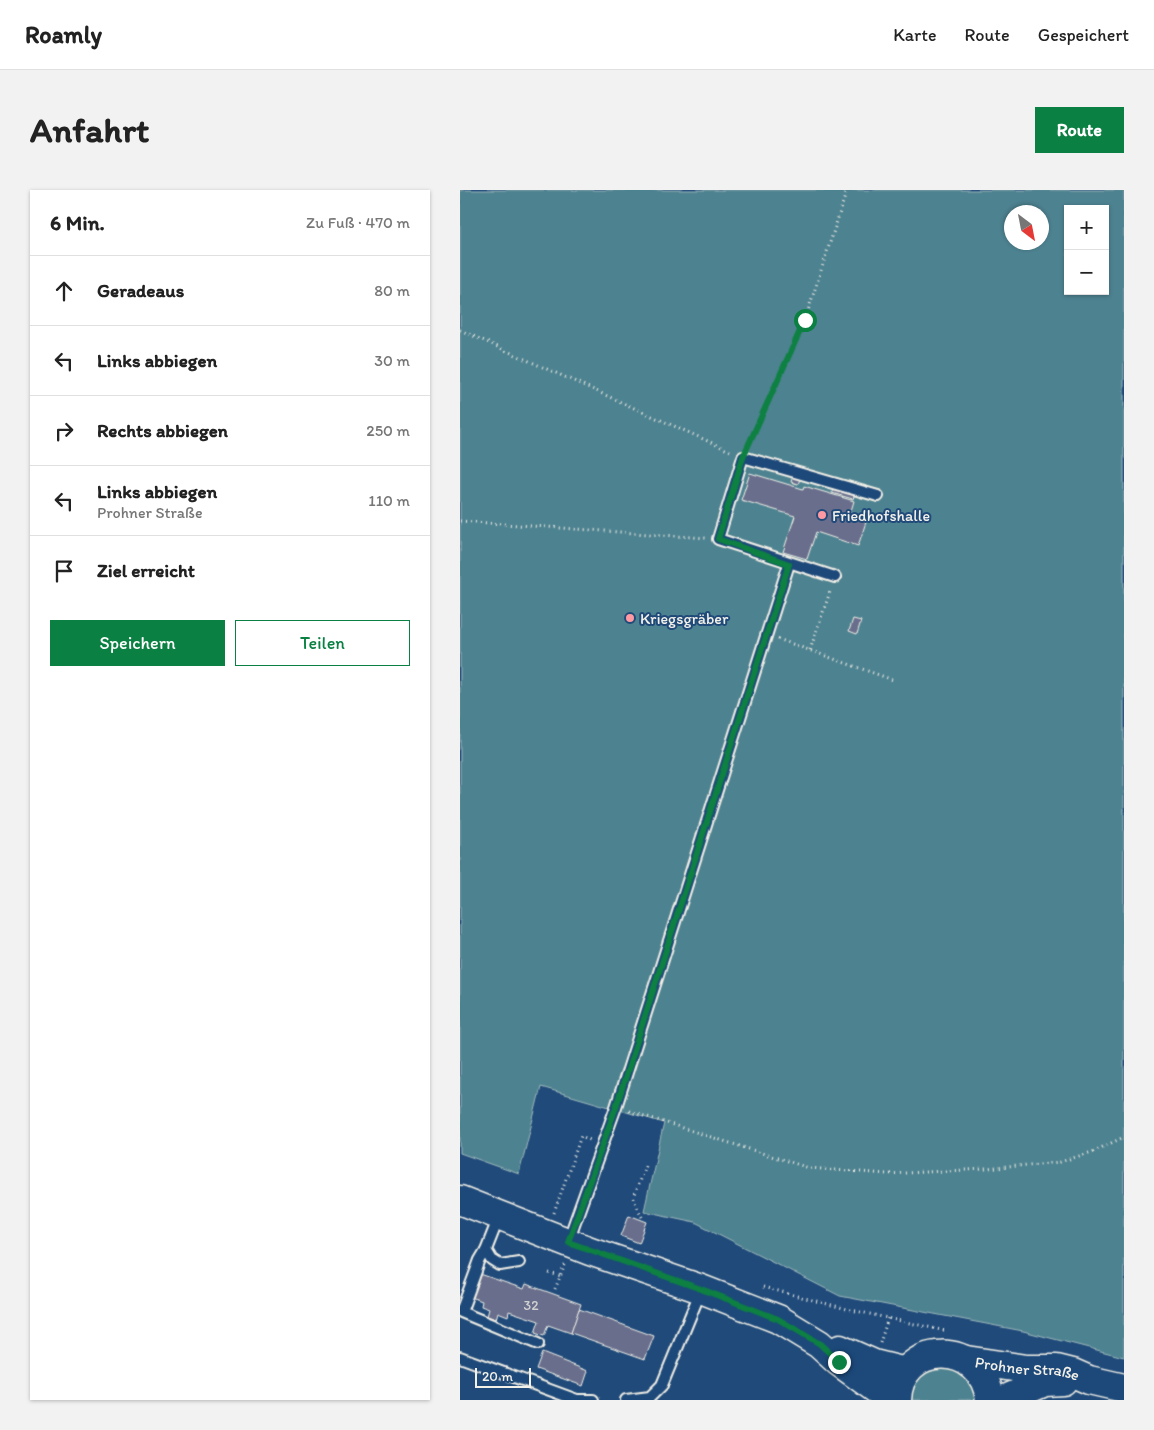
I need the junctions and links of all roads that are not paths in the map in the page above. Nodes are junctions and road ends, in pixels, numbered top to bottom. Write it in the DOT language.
graph roads {
  1 [pos="878,496"];
  2 [pos="789,564"];
  3 [pos="835,577"];
  4 [pos="460,1200"];
  5 [pos="500,1215"];
  6 [pos="570,1242"];
  7 [pos="486,1250"];
  8 [pos="519,1262"];
  9 [pos="701,1289"];
  10 [pos="538,1344"];
  11 [pos="820,1344"];
  12 [pos="460,1357"];
  13 [pos="966,1360"];
  14 [pos="906,1372"];
  15 [pos="1089,1380"];
  16 [pos="1124,1388"];
  17 [pos="593,1400"];
  18 [pos="626,1400"];
  19 [pos="891,1400"];
  20 [pos="897,1400"];
  21 [pos="990,1400"];
  22 [pos="1003,1400"];
  1 -- 2 [label="lane"];
  2 -- 3 [label="lane"];
  2 -- 6 [label="lane"];
  4 -- 5 [label="main road"];
  5 -- 6 [label="main road"];
  5 -- 7 [label="lane"];
  6 -- 9 [label="main road"];
  7 -- 8 [label="lane"];
  7 -- 10 [label="lane"];
  9 -- 11 [label="main road"];
  9 -- 18 [label="lane"];
  11 -- 14 [label="main road"];
  11 -- 19 [label="main road"];
  12 -- 17 [label="lane"];
  13 -- 14 [label="main road, Prohner Straße"];
  13 -- 15 [label="main road, Prohner Straße"];
  13 -- 21 [label="main road"];
  14 -- 20 [label="main road"];
  15 -- 16 [label="main road, Prohner Straße"];
  15 -- 22 [label="main road, Prohner Straße"];
}
